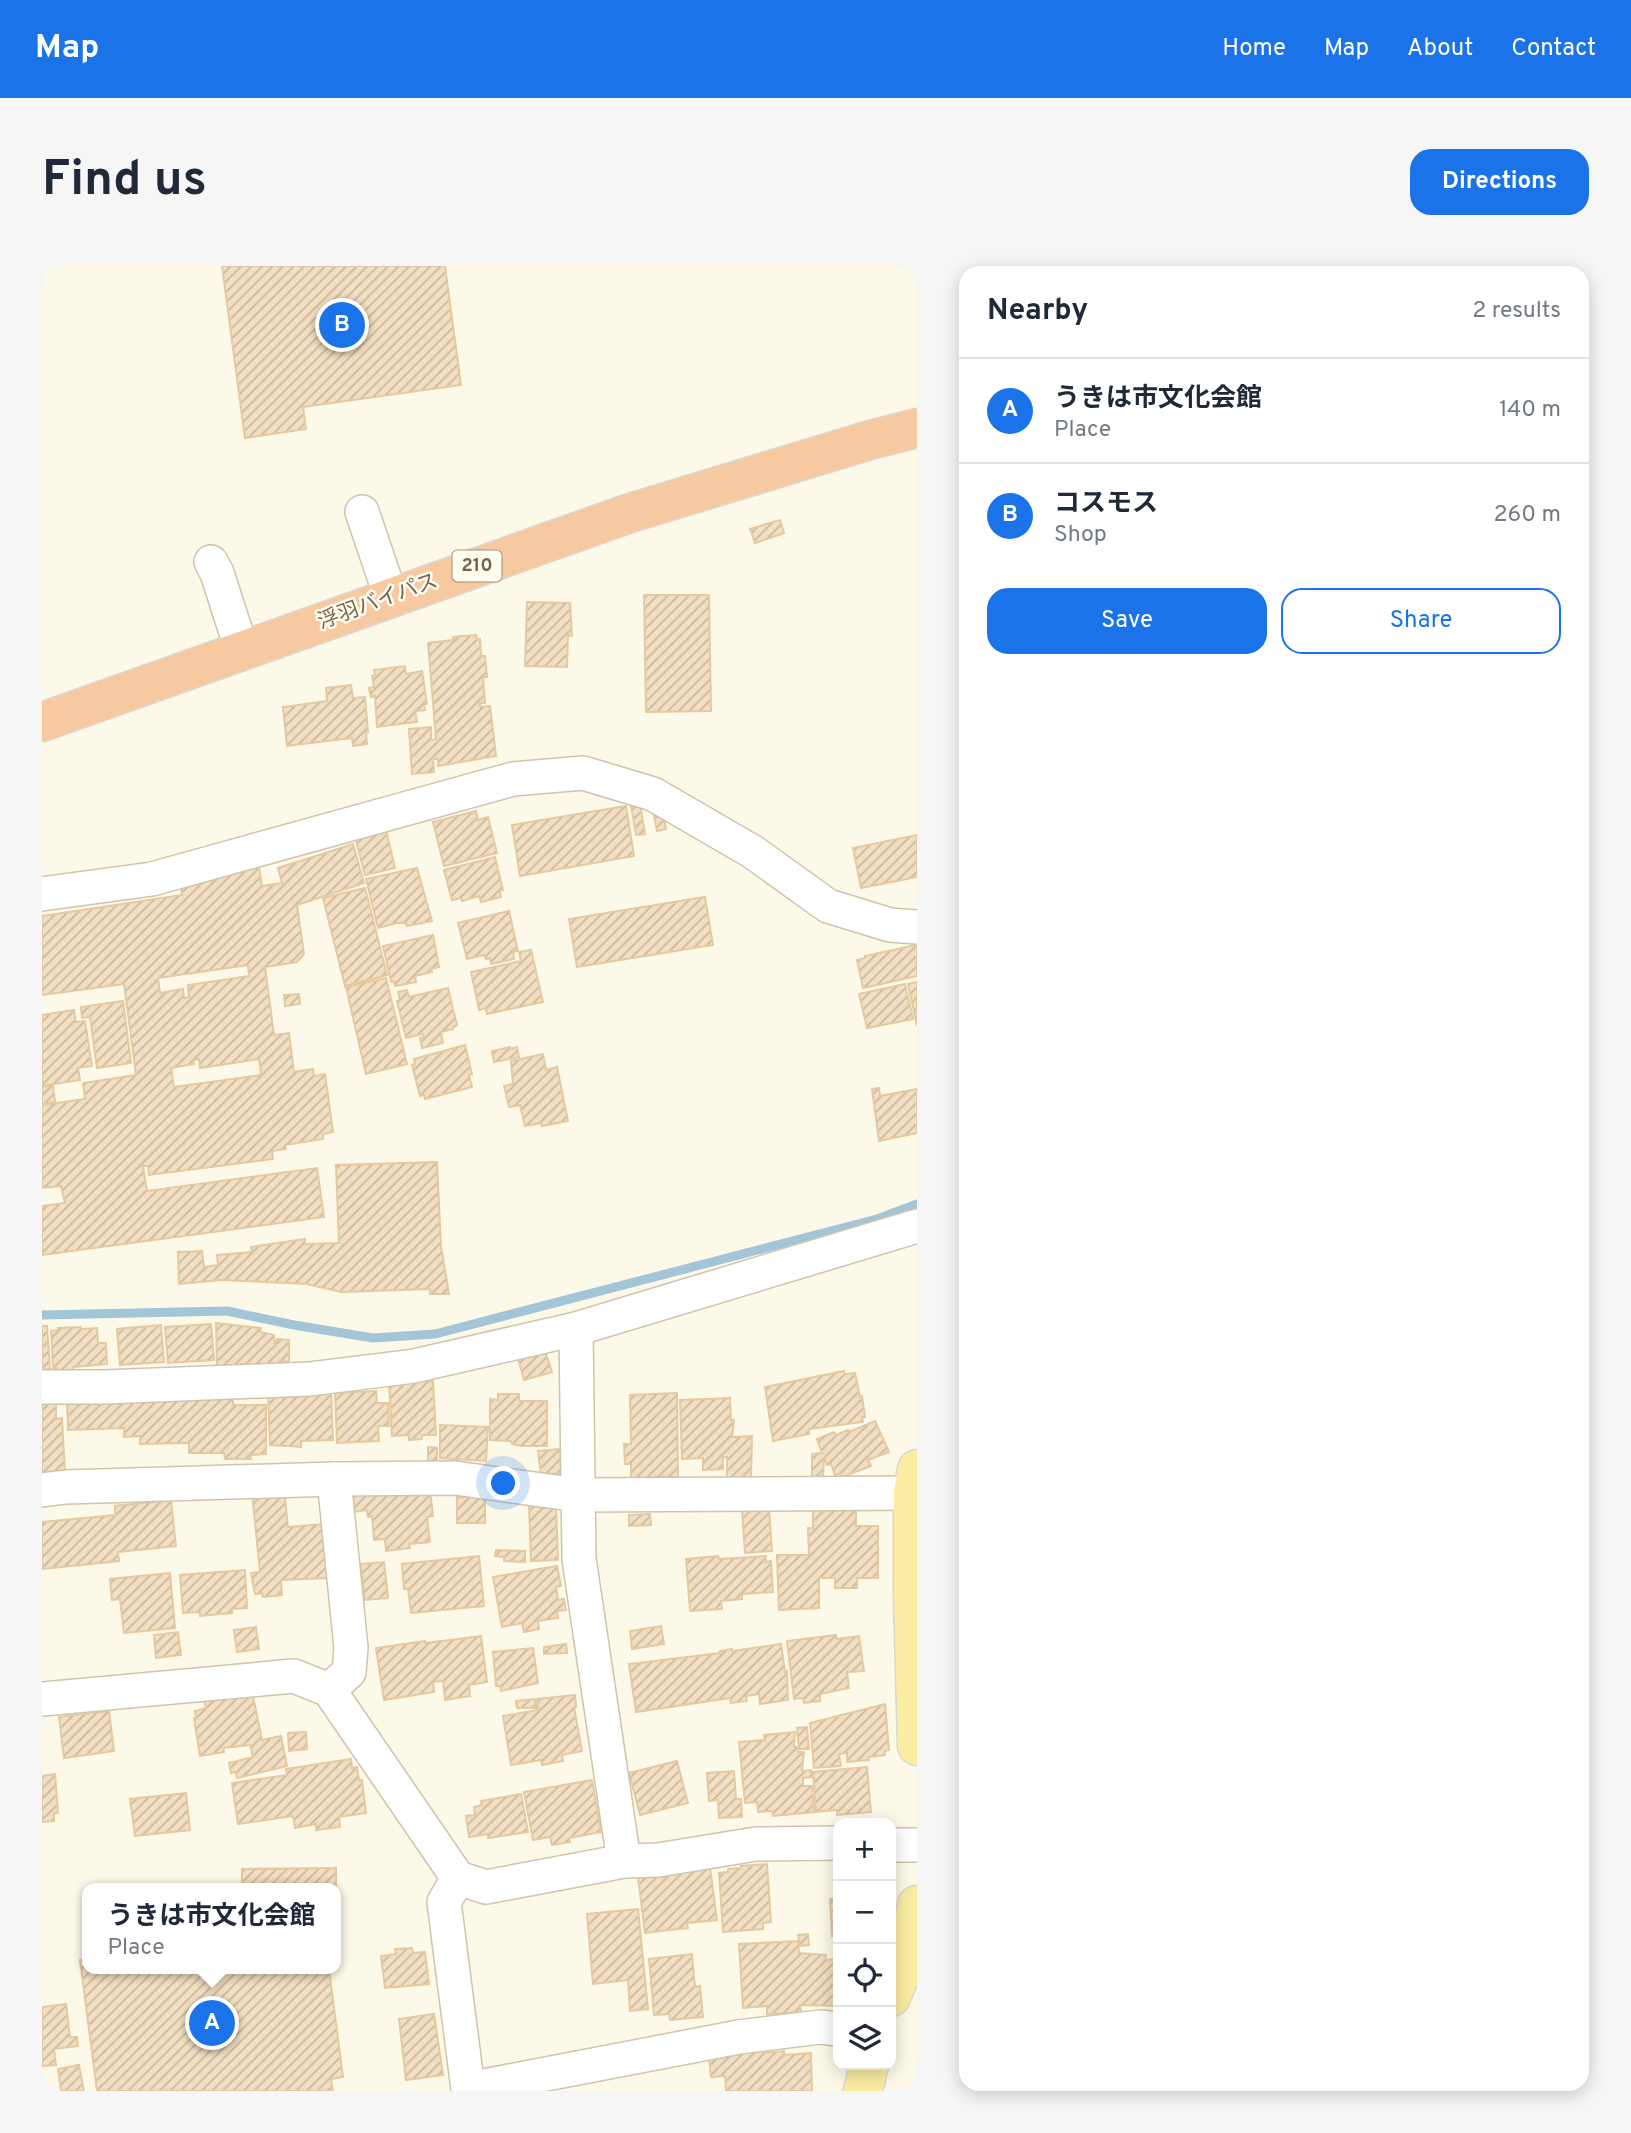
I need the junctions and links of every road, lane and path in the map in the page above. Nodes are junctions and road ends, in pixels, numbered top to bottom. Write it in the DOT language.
graph roads {
  1 [pos="917,428"];
  2 [pos="362,512"];
  3 [pos="211,562"];
  4 [pos="391,597"];
  5 [pos="242,651"];
  6 [pos="42,722"];
  7 [pos="42,894"];
  8 [pos="917,927"];
  9 [pos="917,1226"];
  10 [pos="576,1329"];
  11 [pos="42,1387"];
  12 [pos="334,1479"];
  13 [pos="915,1481"];
  14 [pos="42,1490"];
  15 [pos="578,1495"];
  16 [pos="329,1690"];
  17 [pos="42,1699"];
  18 [pos="917,1746"];
  19 [pos="833,1843"];
  20 [pos="896,1845"];
  21 [pos="917,1845"];
  22 [pos="624,1861"];
  23 [pos="458,1878"];
  24 [pos="917,1905"];
  25 [pos="896,1984"];
  26 [pos="833,2028"];
  27 [pos="868,2070"];
  28 [pos="863,2091"];
  1 -- 4 [label="highway, 浮羽バイパス / 210"];
  2 -- 4 [label="street"];
  3 -- 5 [label="street"];
  4 -- 5 [label="highway, 浮羽バイパス / 210"];
  5 -- 6 [label="highway, 浮羽バイパス / 210"];
  7 -- 8 [label="street"];
  9 -- 10 [label="street"];
  10 -- 11 [label="street"];
  10 -- 15 [label="street"];
  12 -- 14 [label="street"];
  12 -- 15 [label="street"];
  12 -- 16 [label="street"];
  13 -- 15 [label="street"];
  13 -- 18 [label="main road"];
  15 -- 22 [label="street"];
  16 -- 17 [label="street"];
  16 -- 23 [label="street"];
  19 -- 22 [label="street"];
  20 -- 21 [label="street"];
  22 -- 23 [label="street"];
  23 -- 26 [label="street"];
  24 -- 25 [label="main road"];
  27 -- 28 [label="main road"];
}
